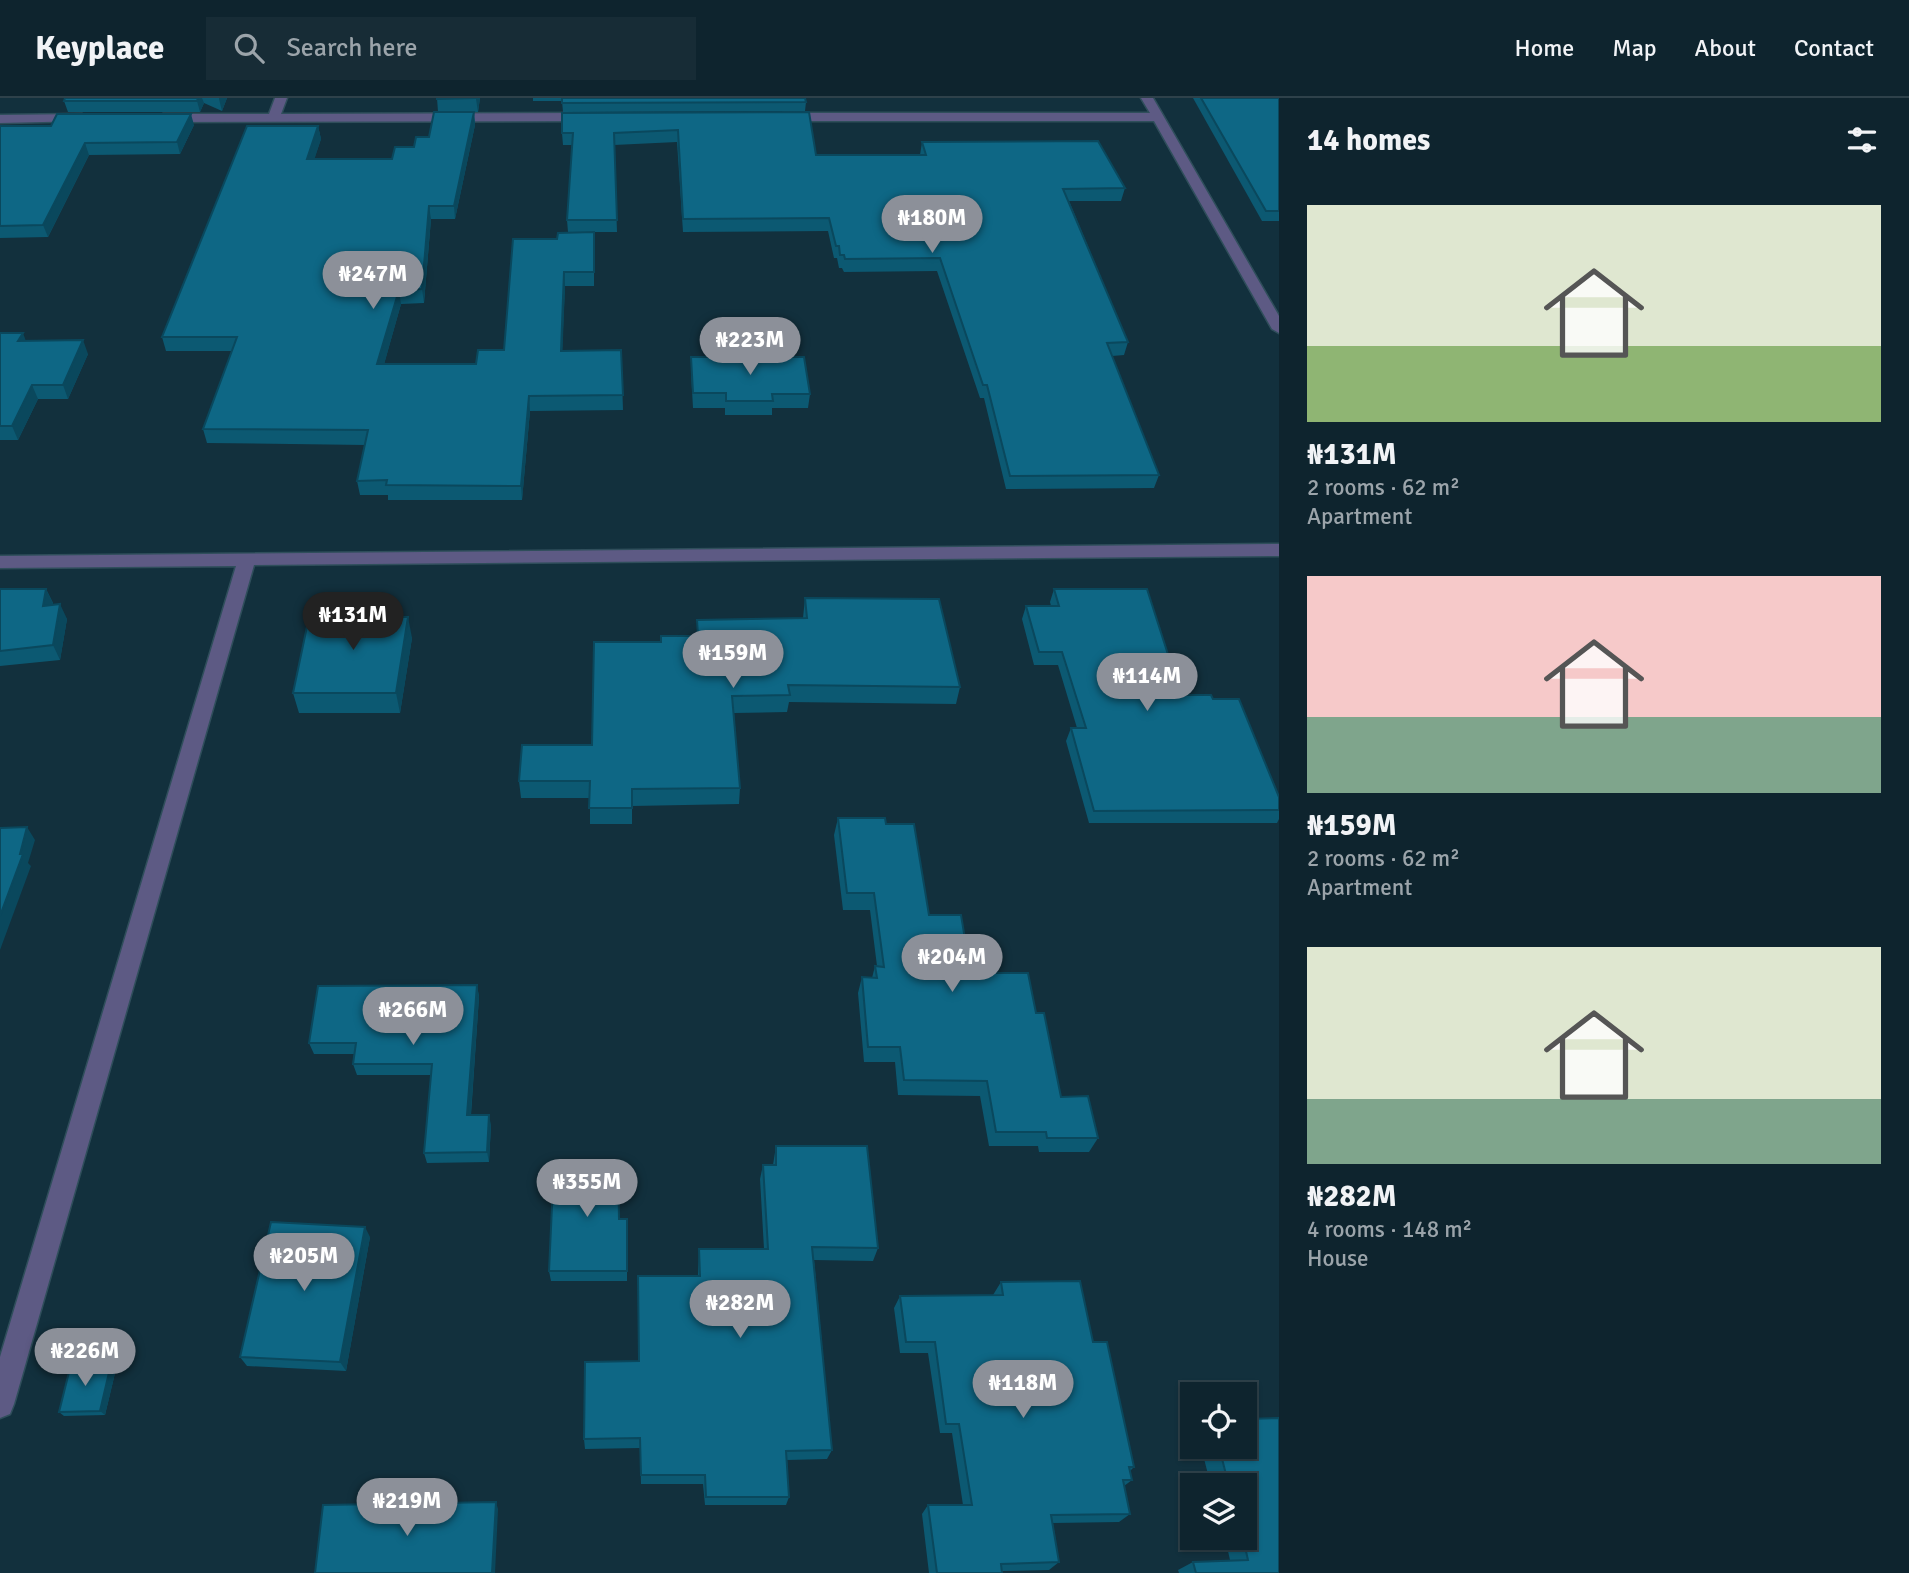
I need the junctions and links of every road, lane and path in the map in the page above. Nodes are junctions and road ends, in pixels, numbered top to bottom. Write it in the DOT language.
graph roads {
  1 [pos="281,98"];
  2 [pos="1147,98"];
  3 [pos="604,117"];
  4 [pos="769,117"];
  5 [pos="1156,117"];
  6 [pos="95,118"];
  7 [pos="150,118"];
  8 [pos="273,118"];
  9 [pos="0,119"];
  10 [pos="1279,329"];
  11 [pos="1279,550"];
  12 [pos="0,562"];
  13 [pos="246,562"];
  14 [pos="0,1404"];
  1 -- 8 [label="street"];
  2 -- 5 [label="street"];
  3 -- 8 [label="street"];
  4 -- 5 [label="street"];
  5 -- 10 [label="street"];
  6 -- 9 [label="street"];
  7 -- 8 [label="street"];
  11 -- 13 [label="street"];
  12 -- 13 [label="street"];
  13 -- 14 [label="street"];
}
